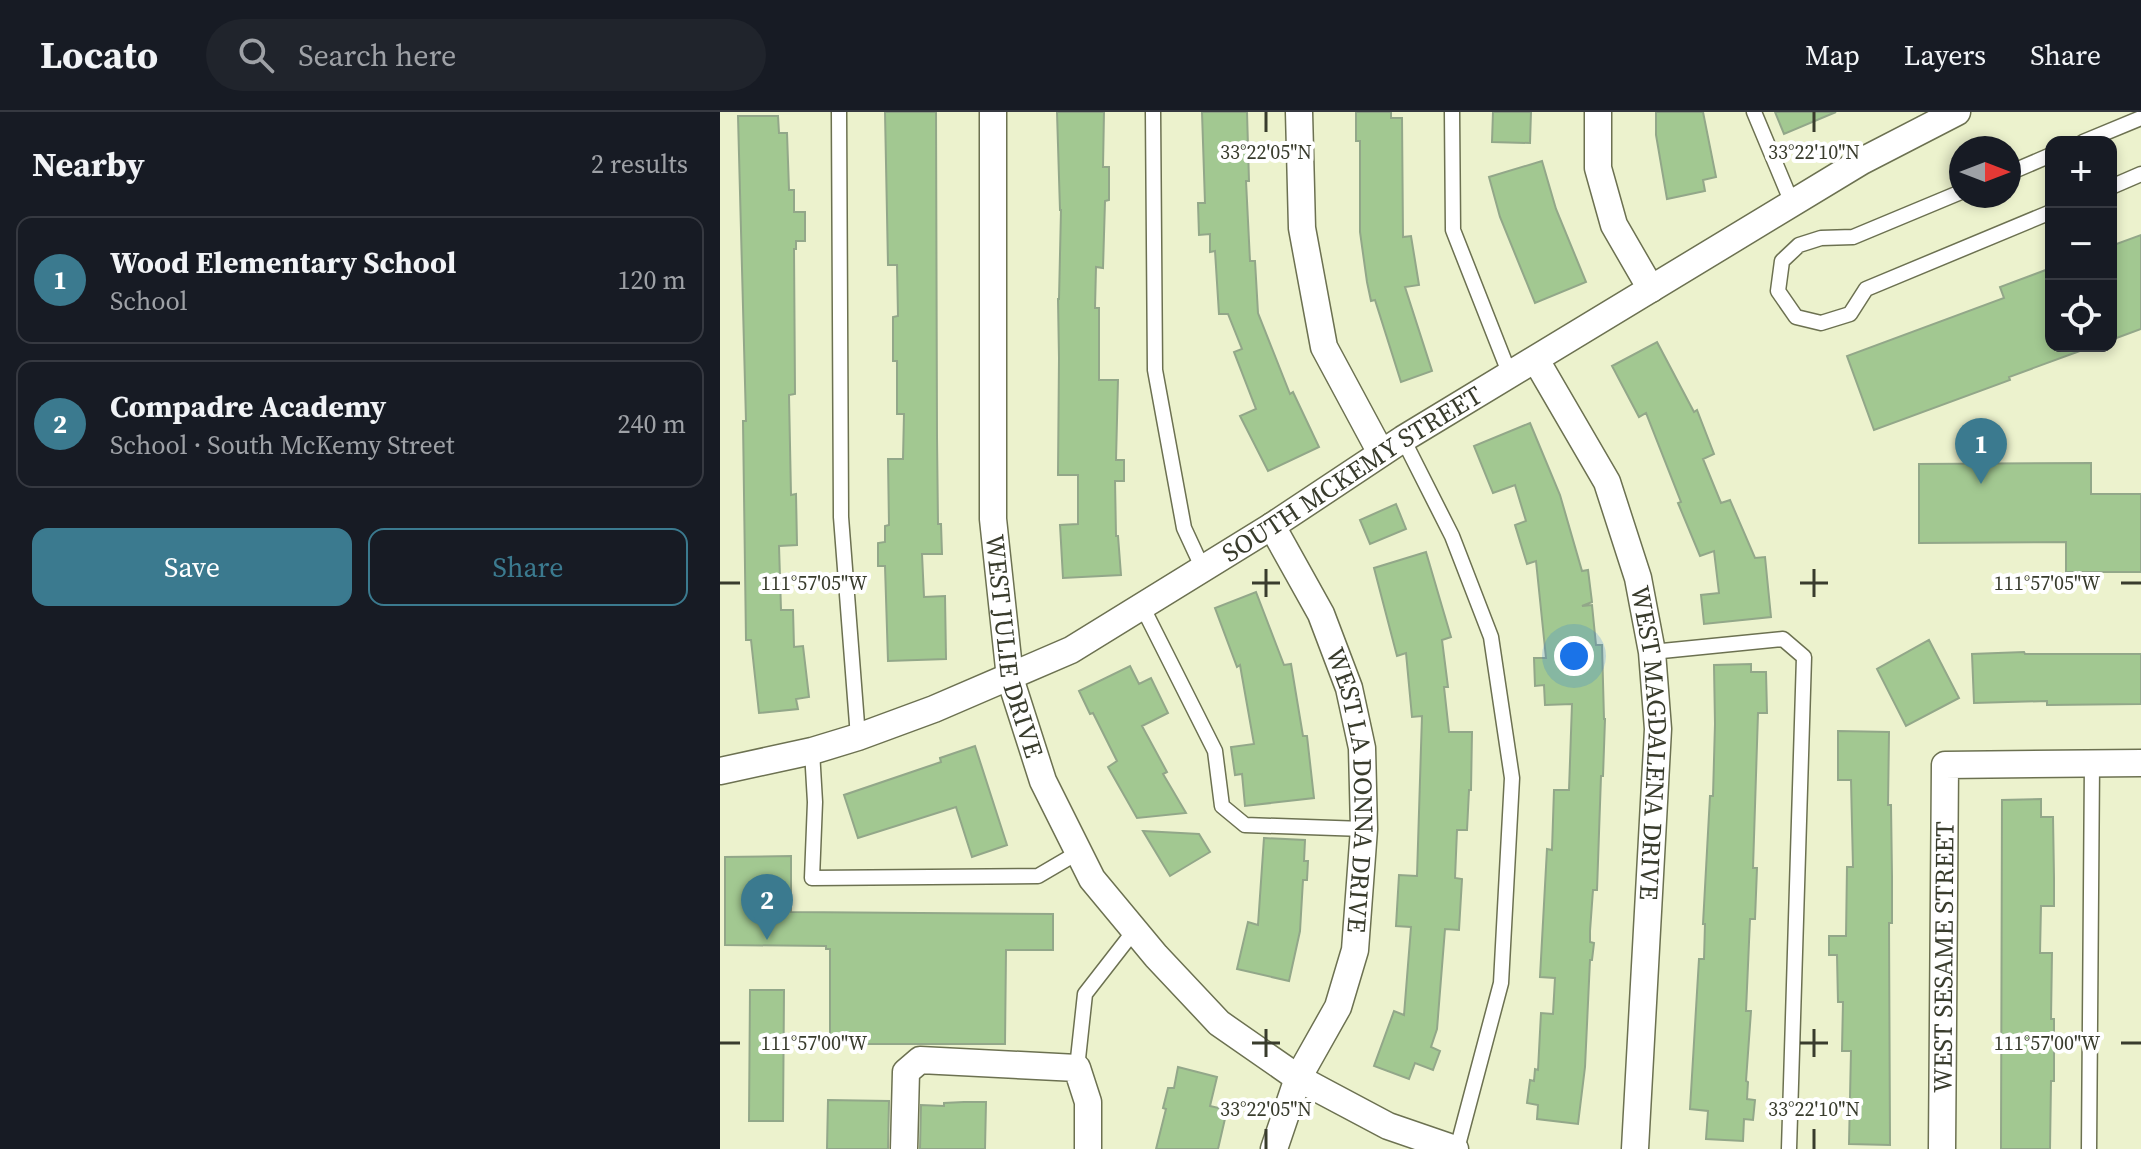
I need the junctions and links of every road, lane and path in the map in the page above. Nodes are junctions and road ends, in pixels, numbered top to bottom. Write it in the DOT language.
graph roads {
  1 [pos="839,112"];
  2 [pos="993,112"];
  3 [pos="1153,112"];
  4 [pos="1299,112"];
  5 [pos="1452,112"];
  6 [pos="1598,112"];
  7 [pos="1754,112"];
  8 [pos="1957,112"];
  9 [pos="2141,118"];
  10 [pos="2098,136"];
  11 [pos="2045,158"];
  12 [pos="2021,168"];
  13 [pos="2141,174"];
  14 [pos="2117,184"];
  15 [pos="1949,197"];
  16 [pos="1792,203"];
  17 [pos="2045,214"];
  18 [pos="1651,289"];
  19 [pos="1536,360"];
  20 [pos="1510,375"];
  21 [pos="1392,446"];
  22 [pos="1272,526"];
  23 [pos="1203,569"];
  24 [pos="1142,606"];
  25 [pos="1652,652"];
  26 [pos="1010,678"];
  27 [pos="858,737"];
  28 [pos="812,751"];
  29 [pos="2092,763"];
  30 [pos="2141,763"];
  31 [pos="720,771"];
  32 [pos="1364,829"];
  33 [pos="1079,852"];
  34 [pos="1134,931"];
  35 [pos="1077,1068"];
  36 [pos="1298,1078"];
  37 [pos="904,1149"];
  38 [pos="1088,1149"];
  39 [pos="1274,1149"];
  40 [pos="1456,1149"];
  41 [pos="1635,1149"];
  42 [pos="1789,1149"];
  43 [pos="1942,1149"];
  44 [pos="2089,1149"];
  1 -- 27 [label="lane"];
  2 -- 26 [label="street, WEST JULIE DRIVE"];
  3 -- 23 [label="lane"];
  4 -- 21 [label="street"];
  5 -- 20 [label="lane"];
  6 -- 18 [label="street"];
  7 -- 16 [label="lane"];
  8 -- 16 [label="street, SOUTH MCKEMY STREET"];
  9 -- 10 [label="lane"];
  11 -- 12 [label="lane"];
  13 -- 14 [label="lane"];
  15 -- 17 [label="lane"];
  16 -- 18 [label="street, SOUTH MCKEMY STREET"];
  18 -- 19 [label="street, SOUTH MCKEMY STREET"];
  19 -- 20 [label="street, SOUTH MCKEMY STREET"];
  19 -- 25 [label="street, WEST MAGDALENA DRIVE"];
  20 -- 21 [label="street, SOUTH MCKEMY STREET"];
  21 -- 22 [label="street, SOUTH MCKEMY STREET"];
  21 -- 40 [label="lane"];
  22 -- 23 [label="street, SOUTH MCKEMY STREET"];
  22 -- 32 [label="street, WEST LA DONNA DRIVE"];
  23 -- 24 [label="street, SOUTH MCKEMY STREET"];
  24 -- 26 [label="street, SOUTH MCKEMY STREET"];
  24 -- 32 [label="lane"];
  25 -- 41 [label="street, WEST MAGDALENA DRIVE"];
  25 -- 42 [label="lane"];
  26 -- 27 [label="street, SOUTH MCKEMY STREET"];
  26 -- 33 [label="street, WEST JULIE DRIVE"];
  27 -- 28 [label="street, SOUTH MCKEMY STREET"];
  28 -- 31 [label="street, SOUTH MCKEMY STREET"];
  28 -- 33 [label="lane"];
  29 -- 30 [label="street"];
  29 -- 43 [label="street, WEST SESAME STREET"];
  29 -- 44 [label="lane"];
  32 -- 36 [label="street, WEST LA DONNA DRIVE"];
  33 -- 34 [label="street, WEST JULIE DRIVE"];
  34 -- 35 [label="lane"];
  34 -- 36 [label="street, WEST JULIE DRIVE"];
  35 -- 37 [label="street"];
  35 -- 38 [label="street"];
  36 -- 39 [label="street, WEST LA DONNA DRIVE"];
  36 -- 40 [label="street, WEST JULIE DRIVE"];
}
